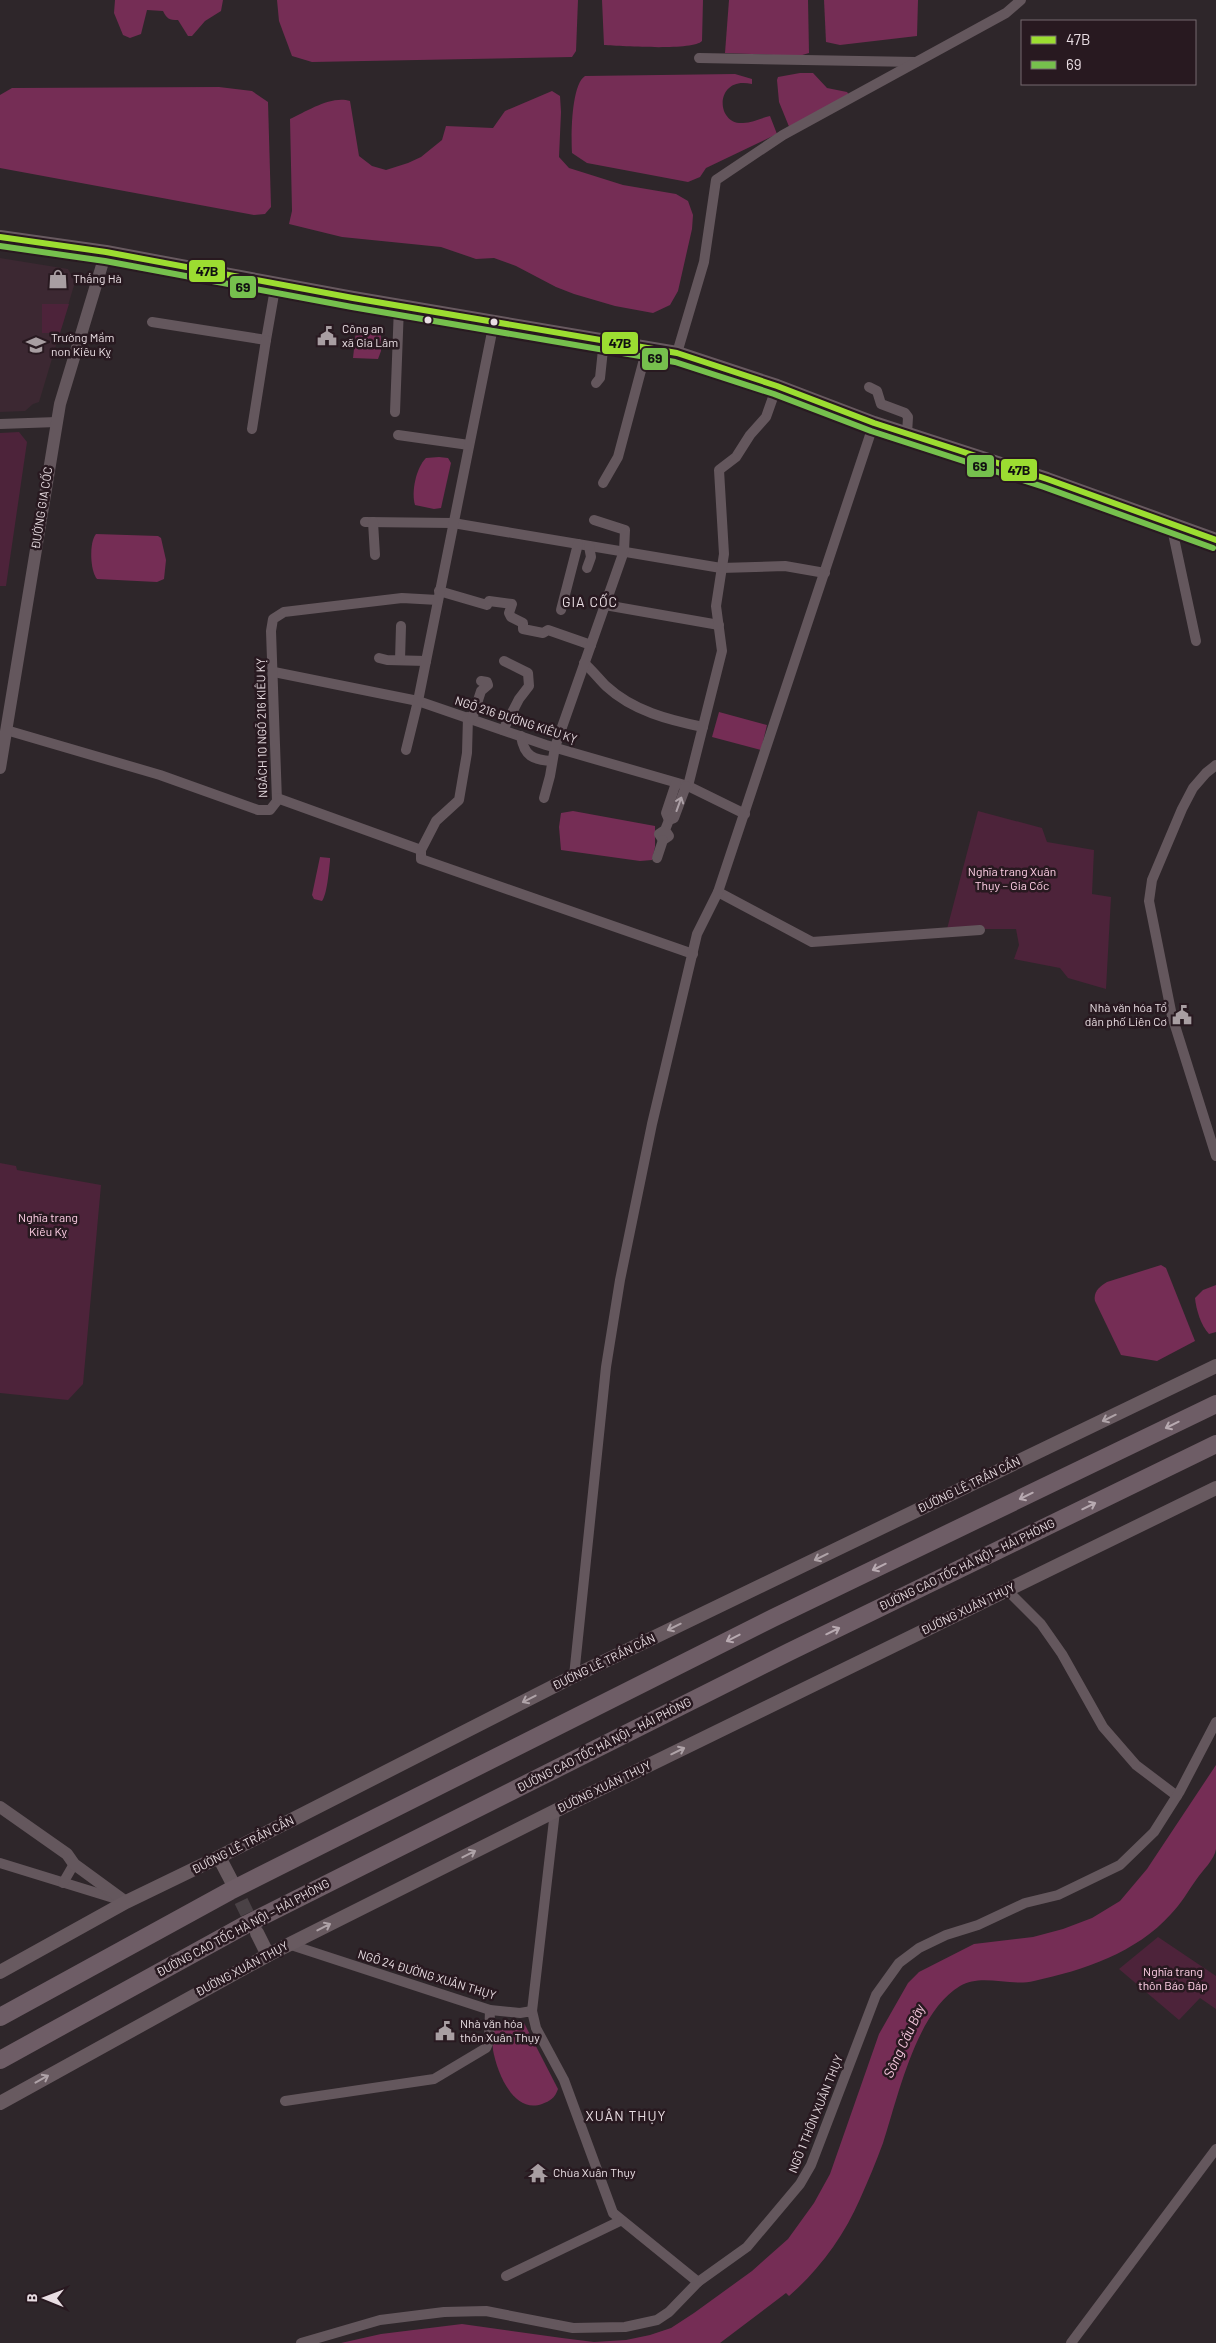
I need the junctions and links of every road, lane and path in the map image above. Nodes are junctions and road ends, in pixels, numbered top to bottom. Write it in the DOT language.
graph roads {
  1 [pos="1021,0"];
  2 [pos="699,58"];
  3 [pos="917,62"];
  4 [pos="0,237"];
  5 [pos="106,252"];
  6 [pos="276,283"];
  7 [pos="399,306"];
  8 [pos="152,322"];
  9 [pos="494,322"];
  10 [pos="266,340"];
  11 [pos="604,340"];
  12 [pos="647,348"];
  13 [pos="677,353"];
  14 [pos="596,383"];
  15 [pos="777,386"];
  16 [pos="869,387"];
  17 [pos="395,412"];
  18 [pos="57,422"];
  19 [pos="874,423"];
  20 [pos="0,424"];
  21 [pos="252,430"];
  22 [pos="908,434"];
  23 [pos="398,435"];
  24 [pos="469,444"];
  25 [pos="603,484"];
  26 [pos="594,520"];
  27 [pos="453,523"];
  28 [pos="1171,524"];
  29 [pos="1216,540"];
  30 [pos="578,544"];
  31 [pos="589,546"];
  32 [pos="624,551"];
  33 [pos="375,555"];
  34 [pos="587,568"];
  35 [pos="721,568"];
  36 [pos="825,573"];
  37 [pos="438,595"];
  38 [pos="605,605"];
  39 [pos="560,610"];
  40 [pos="719,625"];
  41 [pos="401,626"];
  42 [pos="1196,641"];
  43 [pos="590,645"];
  44 [pos="379,658"];
  45 [pos="400,660"];
  46 [pos="426,661"];
  47 [pos="504,661"];
  48 [pos="584,663"];
  49 [pos="274,672"];
  50 [pos="481,680"];
  51 [pos="418,701"];
  52 [pos="470,718"];
  53 [pos="703,727"];
  54 [pos="6,730"];
  55 [pos="503,730"];
  56 [pos="521,736"];
  57 [pos="555,747"];
  58 [pos="406,750"];
  59 [pos="552,762"];
  60 [pos="1216,765"];
  61 [pos="0,768"];
  62 [pos="683,785"];
  63 [pos="277,798"];
  64 [pos="544,798"];
  65 [pos="745,814"];
  66 [pos="421,850"];
  67 [pos="657,858"];
  68 [pos="718,892"];
  69 [pos="980,930"];
  70 [pos="693,954"];
  71 [pos="1216,1156"];
  72 [pos="1216,1366"];
  73 [pos="1216,1404"];
  74 [pos="1216,1444"];
  75 [pos="1216,1488"];
  76 [pos="1007,1590"];
  77 [pos="780,1656"];
  78 [pos="574,1676"];
  79 [pos="1216,1722"];
  80 [pos="1177,1796"];
  81 [pos="0,1807"];
  82 [pos="555,1811"];
  83 [pos="219,1857"];
  84 [pos="0,1863"];
  85 [pos="74,1864"];
  86 [pos="232,1882"];
  87 [pos="63,1883"];
  88 [pos="126,1902"];
  89 [pos="257,1933"];
  90 [pos="288,1944"];
  91 [pos="268,1955"];
  92 [pos="0,1972"];
  93 [pos="490,2010"];
  94 [pos="532,2011"];
  95 [pos="0,2017"];
  96 [pos="0,2060"];
  97 [pos="0,2070"];
  98 [pos="285,2101"];
  99 [pos="0,2103"];
  100 [pos="1216,2149"];
  101 [pos="620,2221"];
  102 [pos="506,2276"];
  103 [pos="698,2282"];
  104 [pos="301,2343"];
  105 [pos="1071,2343"];
  1 -- 3 [label="street"];
  2 -- 3 [label="street"];
  3 -- 13 [label="street"];
  4 -- 5 [label="main road"];
  5 -- 6 [label="main road"];
  5 -- 18 [label="street, ĐƯỜNG GIA CỐC"];
  6 -- 7 [label="main road"];
  6 -- 10 [label="street"];
  7 -- 9 [label="main road"];
  7 -- 17 [label="street"];
  8 -- 10 [label="street"];
  9 -- 11 [label="main road"];
  9 -- 24 [label="street"];
  10 -- 21 [label="street"];
  11 -- 12 [label="main road"];
  11 -- 14 [label="street"];
  12 -- 13 [label="main road"];
  12 -- 25 [label="street"];
  13 -- 15 [label="main road"];
  15 -- 19 [label="main road"];
  15 -- 35 [label="street"];
  16 -- 22 [label="street"];
  18 -- 20 [label="street"];
  18 -- 54 [label="street, ĐƯỜNG GIA CỐC"];
  19 -- 22 [label="main road"];
  19 -- 36 [label="street"];
  22 -- 28 [label="main road"];
  23 -- 24 [label="street"];
  24 -- 27 [label="street"];
  26 -- 32 [label="street"];
  27 -- 30 [label="street"];
  27 -- 33 [label="street"];
  27 -- 37 [label="street"];
  28 -- 29 [label="main road"];
  28 -- 42 [label="street"];
  30 -- 31 [label="street"];
  30 -- 39 [label="street"];
  31 -- 32 [label="street"];
  31 -- 34 [label="street"];
  32 -- 35 [label="street"];
  32 -- 38 [label="street"];
  35 -- 36 [label="street"];
  35 -- 40 [label="street"];
  36 -- 65 [label="street"];
  37 -- 43 [label="street, NGÁCH 10 NGÕ 216 KIÊU KỴ"];
  37 -- 46 [label="street"];
  37 -- 49 [label="street, NGÁCH 10 NGÕ 216 KIÊU KỴ"];
  38 -- 40 [label="street"];
  38 -- 43 [label="street"];
  40 -- 53 [label="street"];
  41 -- 45 [label="street"];
  43 -- 48 [label="street"];
  44 -- 45 [label="street"];
  45 -- 46 [label="street"];
  46 -- 51 [label="street"];
  47 -- 55 [label="street"];
  48 -- 53 [label="street"];
  48 -- 57 [label="street"];
  49 -- 51 [label="street, NGÕ 216 ĐƯỜNG KIÊU KỴ"];
  49 -- 63 [label="street, NGÁCH 10 NGÕ 216 KIÊU KỴ"];
  50 -- 52 [label="street"];
  51 -- 52 [label="street, NGÕ 216 ĐƯỜNG KIÊU KỴ"];
  51 -- 58 [label="street"];
  52 -- 55 [label="street, NGÕ 216 ĐƯỜNG KIÊU KỴ"];
  52 -- 66 [label="street"];
  53 -- 62 [label="street"];
  54 -- 61 [label="street, ĐƯỜNG GIA CỐC"];
  54 -- 63 [label="street, NGÁCH 10 NGÕ 216 KIÊU KỴ"];
  55 -- 56 [label="street, NGÕ 216 ĐƯỜNG KIÊU KỴ"];
  56 -- 57 [label="street, NGÕ 216 ĐƯỜNG KIÊU KỴ"];
  56 -- 59 [label="street"];
  57 -- 59 [label="street"];
  57 -- 62 [label="street, NGÕ 216 ĐƯỜNG KIÊU KỴ"];
  59 -- 64 [label="street"];
  60 -- 71 [label="street"];
  62 -- 65 [label="street, NGÕ 216 ĐƯỜNG KIÊU KỴ"];
  62 -- 67 [label="street"];
  63 -- 66 [label="street"];
  65 -- 68 [label="street"];
  66 -- 70 [label="street"];
  68 -- 69 [label="street"];
  68 -- 70 [label="street"];
  70 -- 78 [label="street"];
  72 -- 78 [label="main road, ĐƯỜNG LÊ TRẦN CẨN, one-way"];
  73 -- 95 [label="highway, one-way"];
  77 -- 74 [label="highway, ĐƯỜNG CAO TỐC HÀ NỘI – HẢI PHÒNG, one-way"];
  75 -- 76 [label="main road, ĐƯỜNG XUÂN THỤY"];
  76 -- 80 [label="street"];
  82 -- 76 [label="main road, ĐƯỜNG XUÂN THỤY, one-way"];
  77 -- 96 [label="highway, ĐƯỜNG CAO TỐC HÀ NỘI – HẢI PHÒNG"];
  77 -- 97 [label="highway"];
  78 -- 83 [label="main road, ĐƯỜNG LÊ TRẦN CẨN, one-way"];
  79 -- 80 [label="street, NGÕ 1 THÔN XUÂN THỤY"];
  80 -- 103 [label="street, NGÕ 1 THÔN XUÂN THỤY"];
  81 -- 85 [label="street"];
  90 -- 82 [label="main road, ĐƯỜNG XUÂN THỤY, one-way"];
  82 -- 94 [label="street"];
  83 -- 86 [label="main road"];
  83 -- 88 [label="main road, ĐƯỜNG LÊ TRẦN CẨN"];
  84 -- 87 [label="street"];
  85 -- 87 [label="street"];
  85 -- 88 [label="street"];
  87 -- 88 [label="street"];
  88 -- 92 [label="main road, ĐƯỜNG LÊ TRẦN CẨN"];
  89 -- 91 [label="main road"];
  90 -- 91 [label="main road, ĐƯỜNG XUÂN THỤY"];
  90 -- 93 [label="street, NGÕ 24 ĐƯỜNG XUÂN THỤY"];
  99 -- 91 [label="main road, ĐƯỜNG XUÂN THỤY, one-way"];
  93 -- 94 [label="street, NGÕ 24 ĐƯỜNG XUÂN THỤY"];
  93 -- 98 [label="street"];
  94 -- 101 [label="street"];
  100 -- 105 [label="street"];
  101 -- 102 [label="street"];
  101 -- 103 [label="street"];
  103 -- 104 [label="street, NGÕ 1 THÔN XUÂN THỤY"];
}
